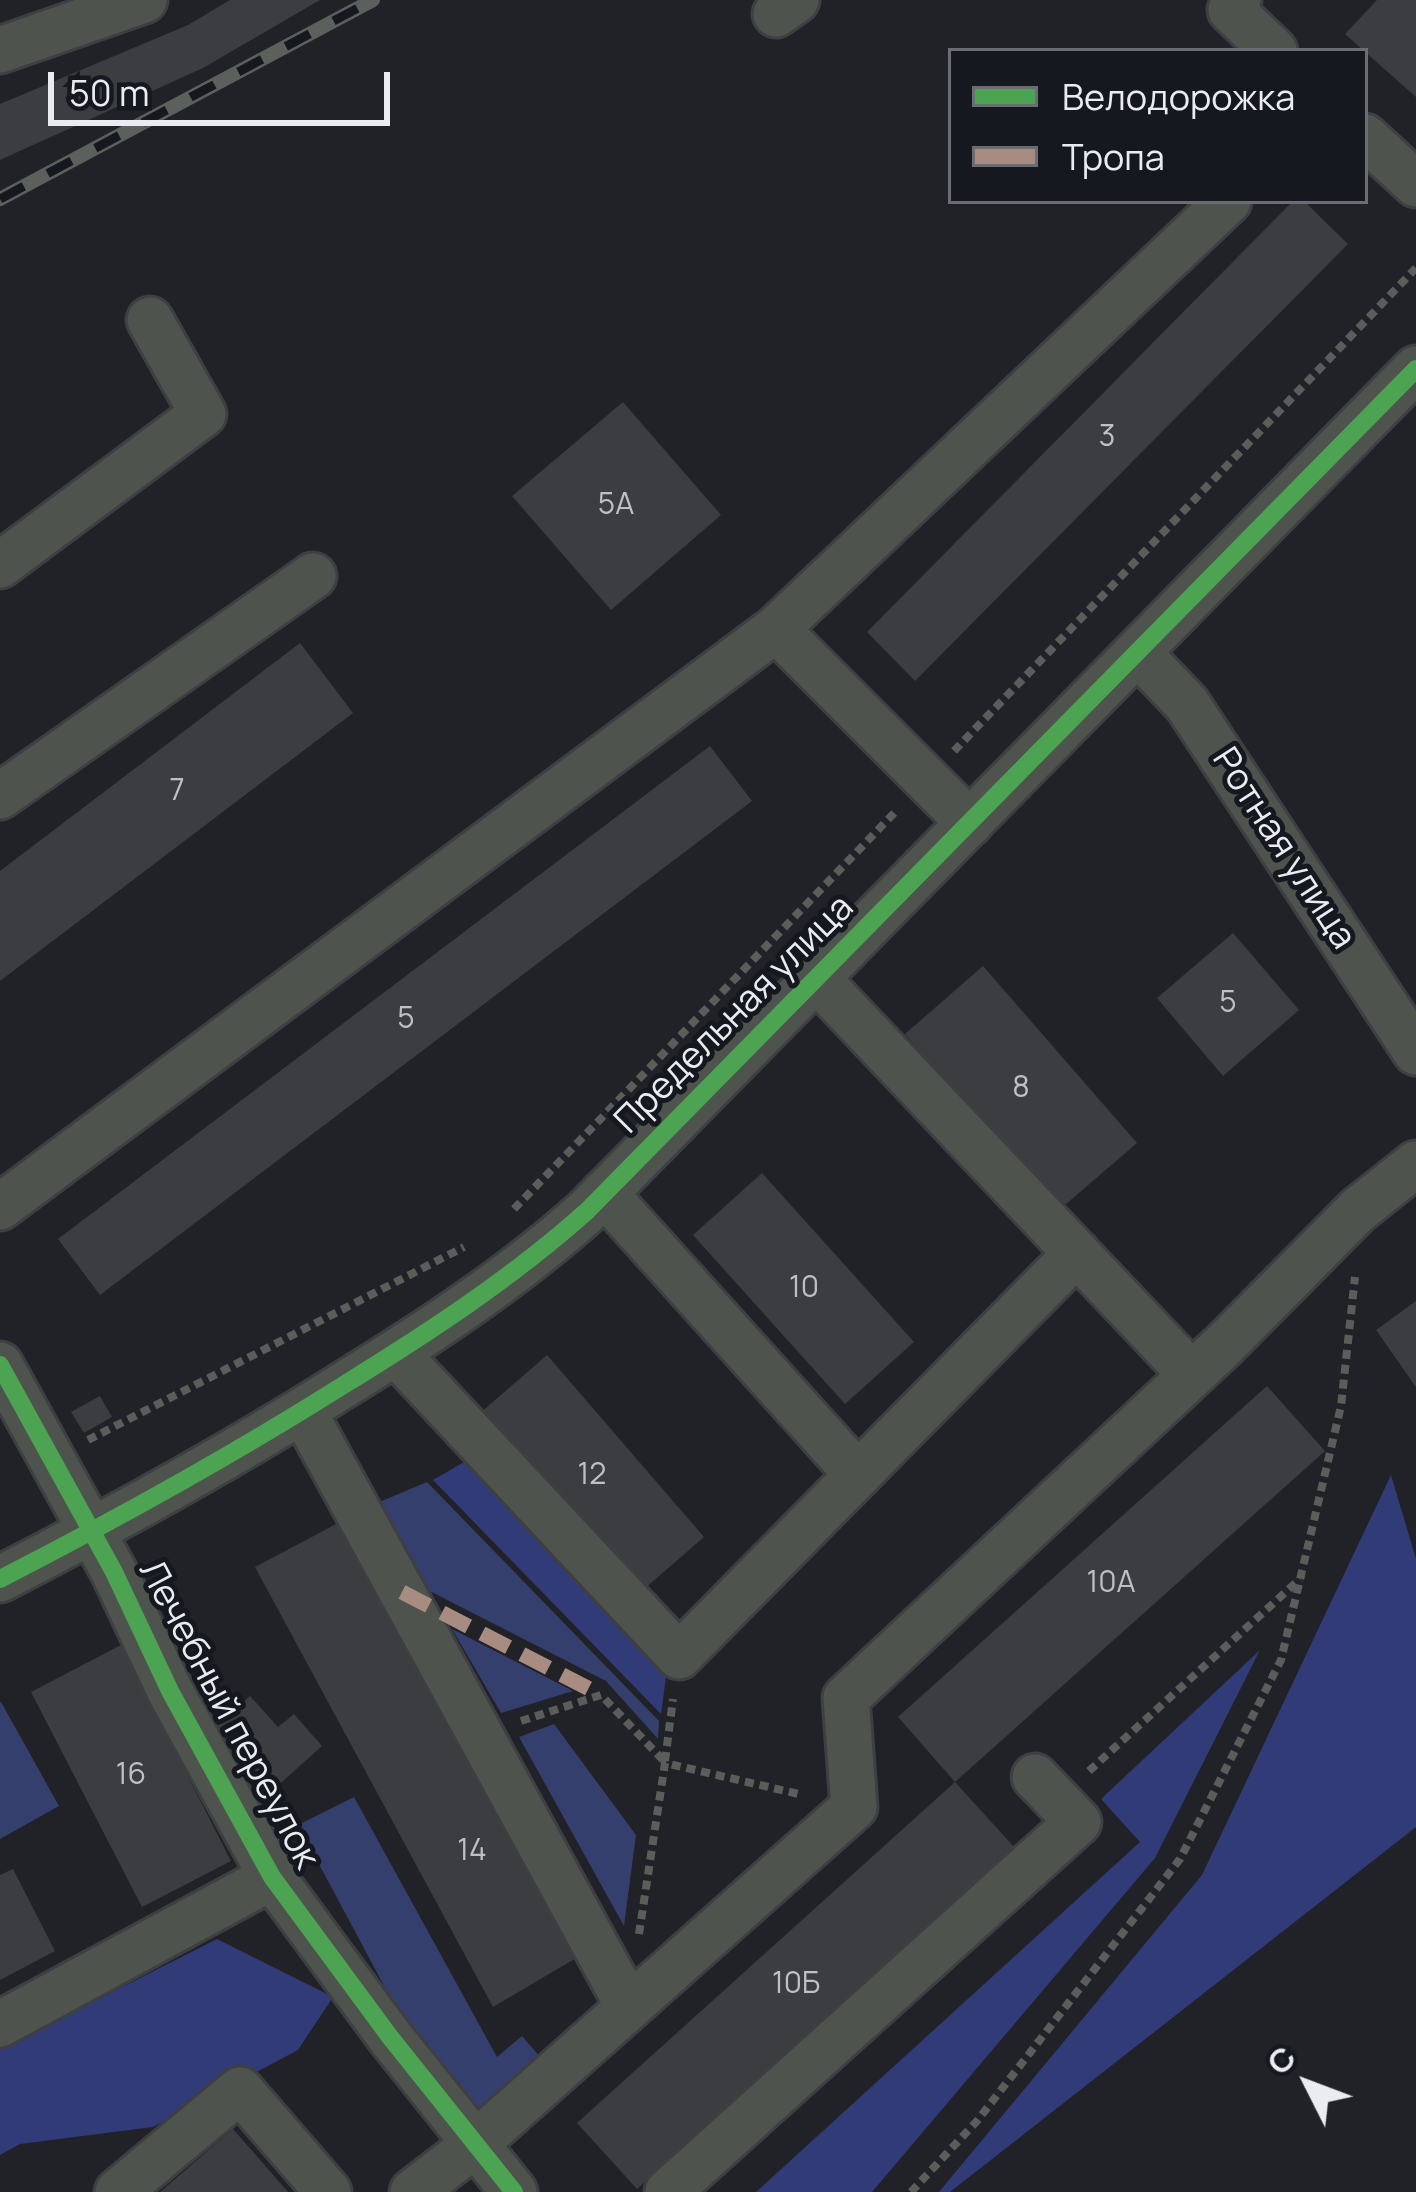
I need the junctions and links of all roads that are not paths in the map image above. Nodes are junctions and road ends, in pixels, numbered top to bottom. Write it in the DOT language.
graph roads {
  1 [pos="144,0"];
  2 [pos="1238,0"];
  3 [pos="1271,48"];
  4 [pos="0,50"];
  5 [pos="1368,140"];
  6 [pos="1416,184"];
  7 [pos="1225,204"];
  8 [pos="150,320"];
  9 [pos="1416,369"];
  10 [pos="0,565"];
  11 [pos="313,575"];
  12 [pos="776,628"];
  13 [pos="1139,654"];
  14 [pos="0,796"];
  15 [pos="970,824"];
  16 [pos="817,979"];
  17 [pos="1416,1052"];
  18 [pos="1416,1164"];
  19 [pos="604,1193"];
  20 [pos="0,1207"];
  21 [pos="1077,1253"];
  22 [pos="396,1353"];
  23 [pos="0,1365"];
  24 [pos="1192,1375"];
  25 [pos="303,1411"];
  26 [pos="858,1475"];
  27 [pos="90,1533"];
  28 [pos="0,1579"];
  29 [pos="1046,1788"];
  30 [pos="272,1877"];
  31 [pos="629,2007"];
  32 [pos="0,2024"];
  33 [pos="474,2145"];
  34 [pos="118,2192"];
  35 [pos="328,2192"];
  36 [pos="413,2192"];
  37 [pos="514,2192"];
  38 [pos="668,2192"];
  1 -- 4 [label="street"];
  2 -- 3 [label="street"];
  5 -- 6 [label="street"];
  7 -- 12 [label="street"];
  8 -- 10 [label="street"];
  9 -- 13 [label="street, Предельная улица"];
  11 -- 14 [label="street"];
  12 -- 15 [label="street"];
  12 -- 20 [label="street"];
  13 -- 15 [label="street, Предельная улица"];
  13 -- 17 [label="street, Ротная улица"];
  15 -- 16 [label="street, Предельная улица"];
  16 -- 19 [label="street, Предельная улица"];
  16 -- 21 [label="street"];
  18 -- 24 [label="street"];
  19 -- 22 [label="street, Предельная улица"];
  19 -- 26 [label="street"];
  21 -- 24 [label="street"];
  21 -- 26 [label="street"];
  22 -- 25 [label="street, Предельная улица"];
  22 -- 26 [label="street"];
  23 -- 27 [label="street, Лечебный переулок"];
  24 -- 31 [label="street"];
  25 -- 27 [label="street, Предельная улица"];
  25 -- 31 [label="street"];
  27 -- 28 [label="street, Предельная улица"];
  27 -- 30 [label="street, Лечебный переулок"];
  29 -- 38 [label="street"];
  30 -- 32 [label="street"];
  30 -- 33 [label="street, Лечебный переулок"];
  31 -- 33 [label="street"];
  33 -- 36 [label="street"];
  33 -- 37 [label="street, Лечебный переулок"];
  34 -- 35 [label="street"];
}
